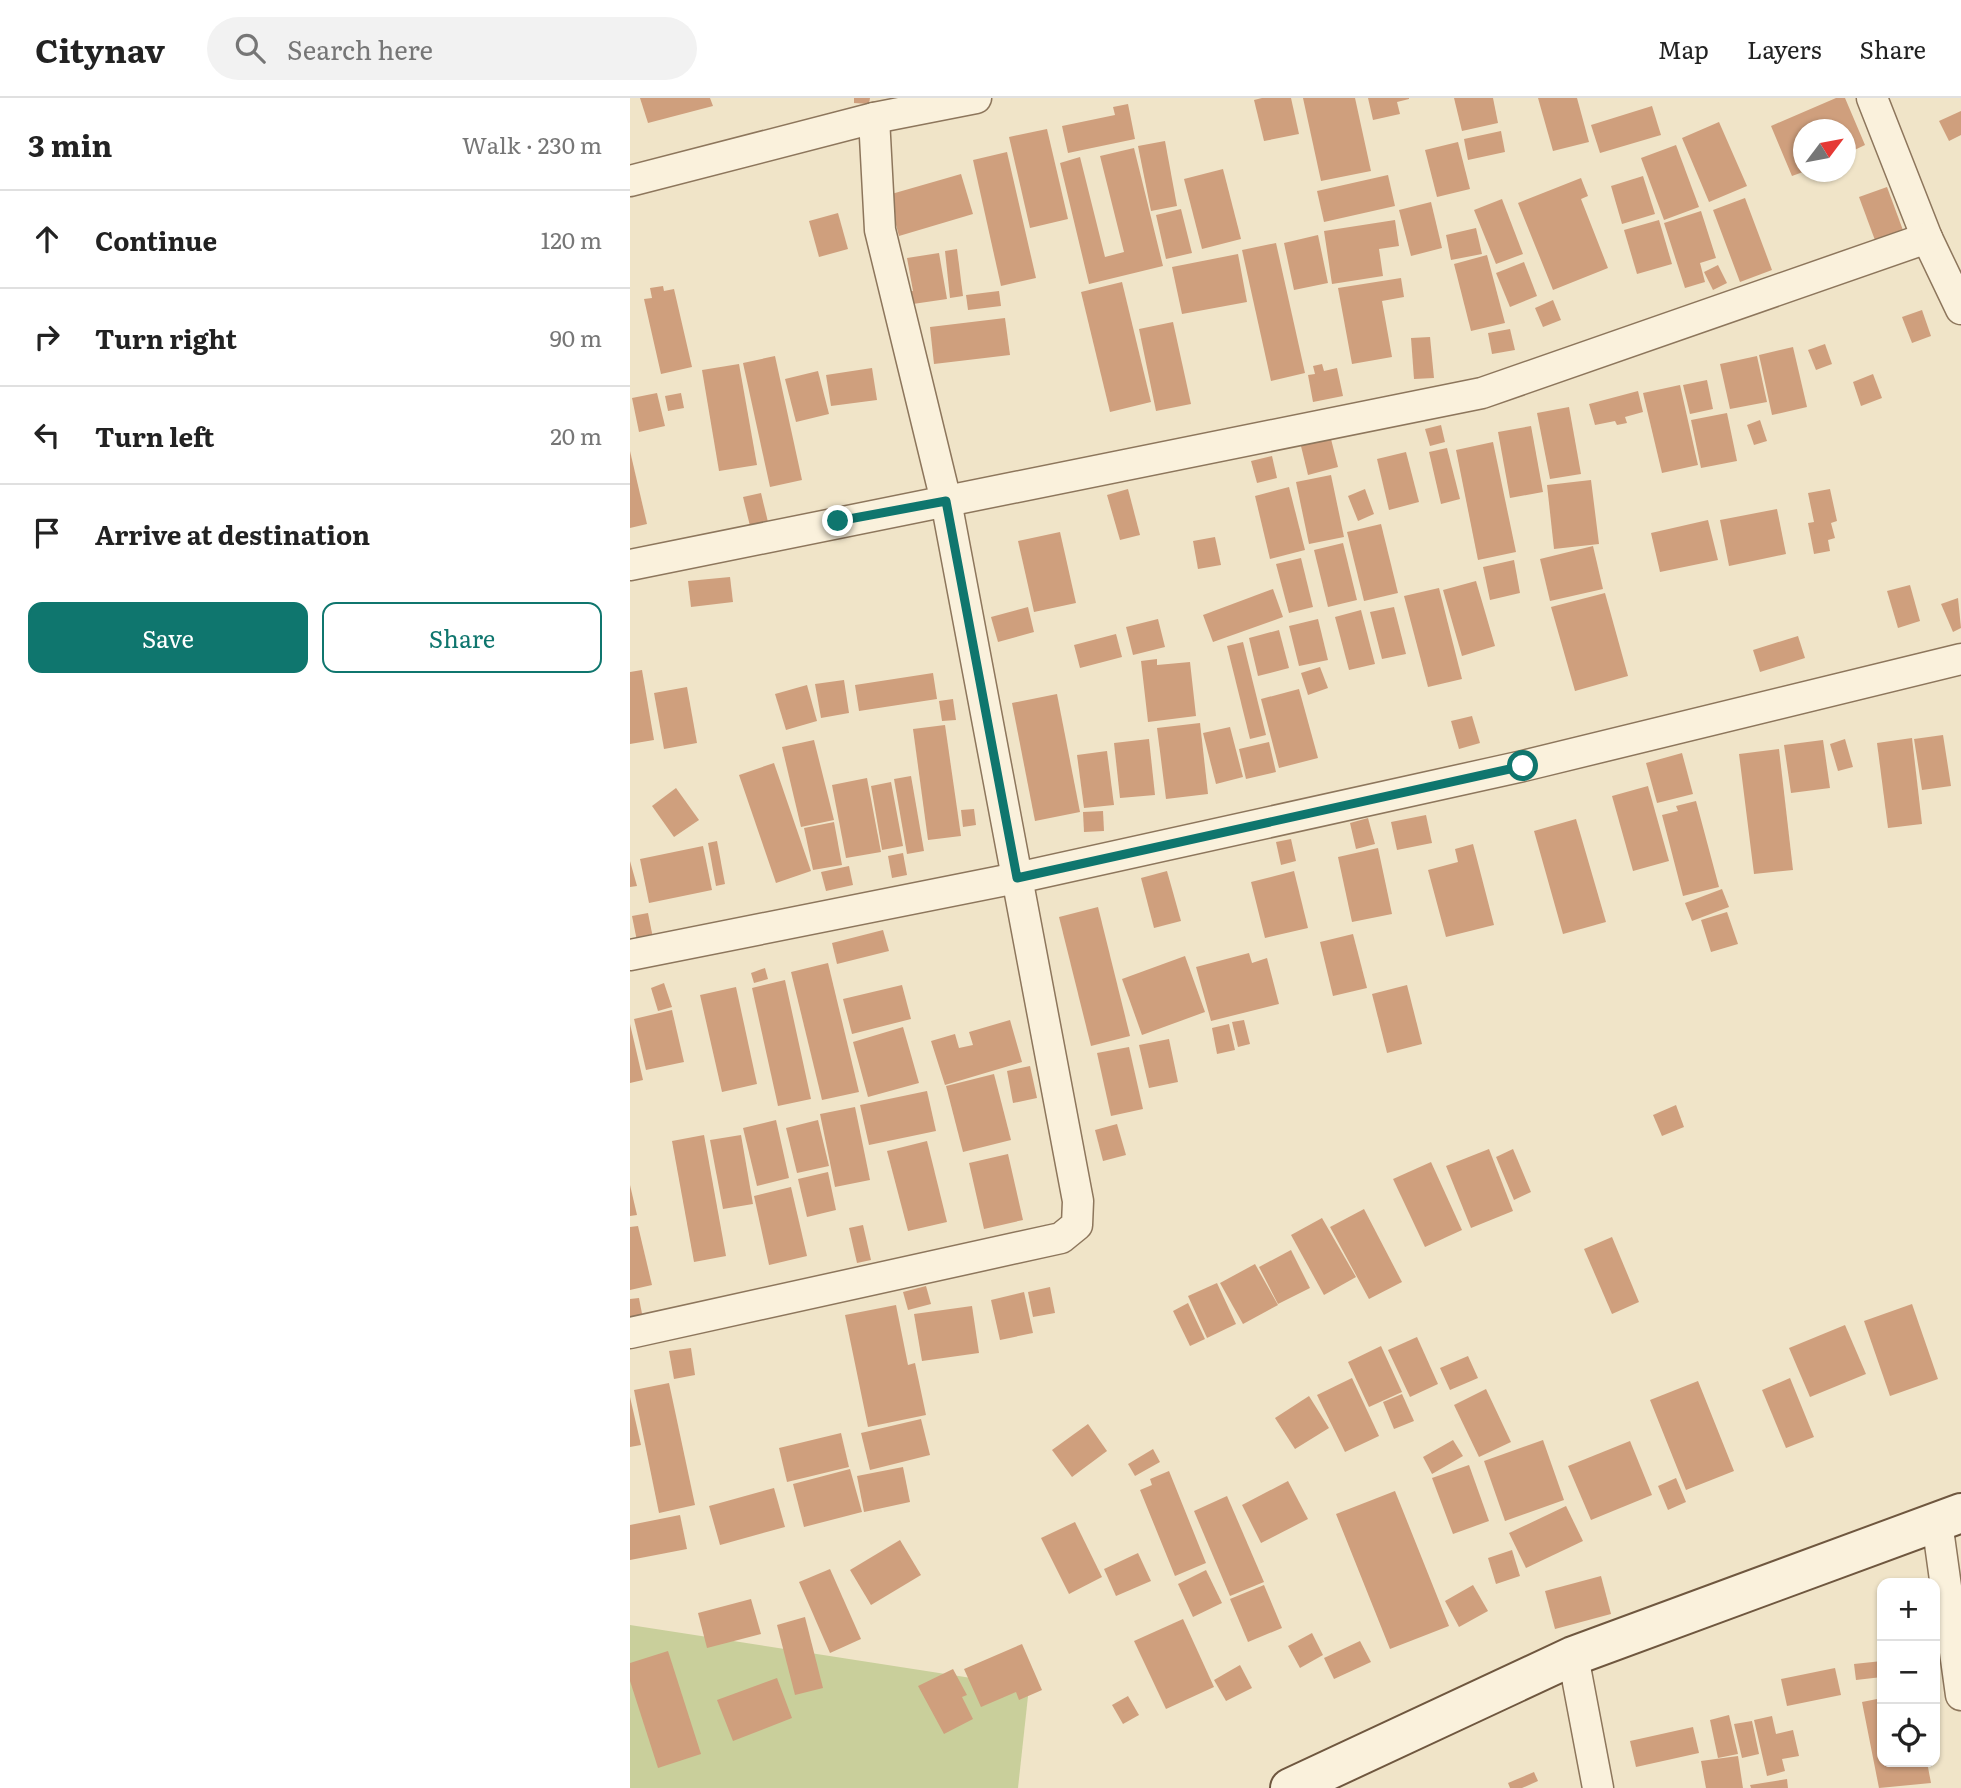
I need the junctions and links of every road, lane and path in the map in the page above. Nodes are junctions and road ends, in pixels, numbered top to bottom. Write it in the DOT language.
graph roads {
  1 [pos="976,98"];
  2 [pos="1872,98"];
  3 [pos="874,118"];
  4 [pos="630,181"];
  5 [pos="1942,251"];
  6 [pos="1961,309"];
  7 [pos="946,501"];
  8 [pos="630,565"];
  9 [pos="1961,659"];
  10 [pos="1017,878"];
  11 [pos="630,955"];
  12 [pos="630,1333"];
  13 [pos="1949,1517"];
  14 [pos="1573,1656"];
  15 [pos="1961,1695"];
  16 [pos="1290,1788"];
  17 [pos="1598,1788"];
  1 -- 3 [label="street"];
  2 -- 5 [label="street"];
  3 -- 4 [label="street"];
  3 -- 7 [label="street"];
  5 -- 6 [label="street"];
  5 -- 7 [label="street"];
  7 -- 8 [label="street"];
  7 -- 10 [label="street"];
  9 -- 10 [label="street"];
  10 -- 11 [label="street"];
  10 -- 12 [label="street"];
  13 -- 14 [label="street"];
  13 -- 15 [label="street"];
  14 -- 16 [label="street"];
  14 -- 17 [label="street"];
}
